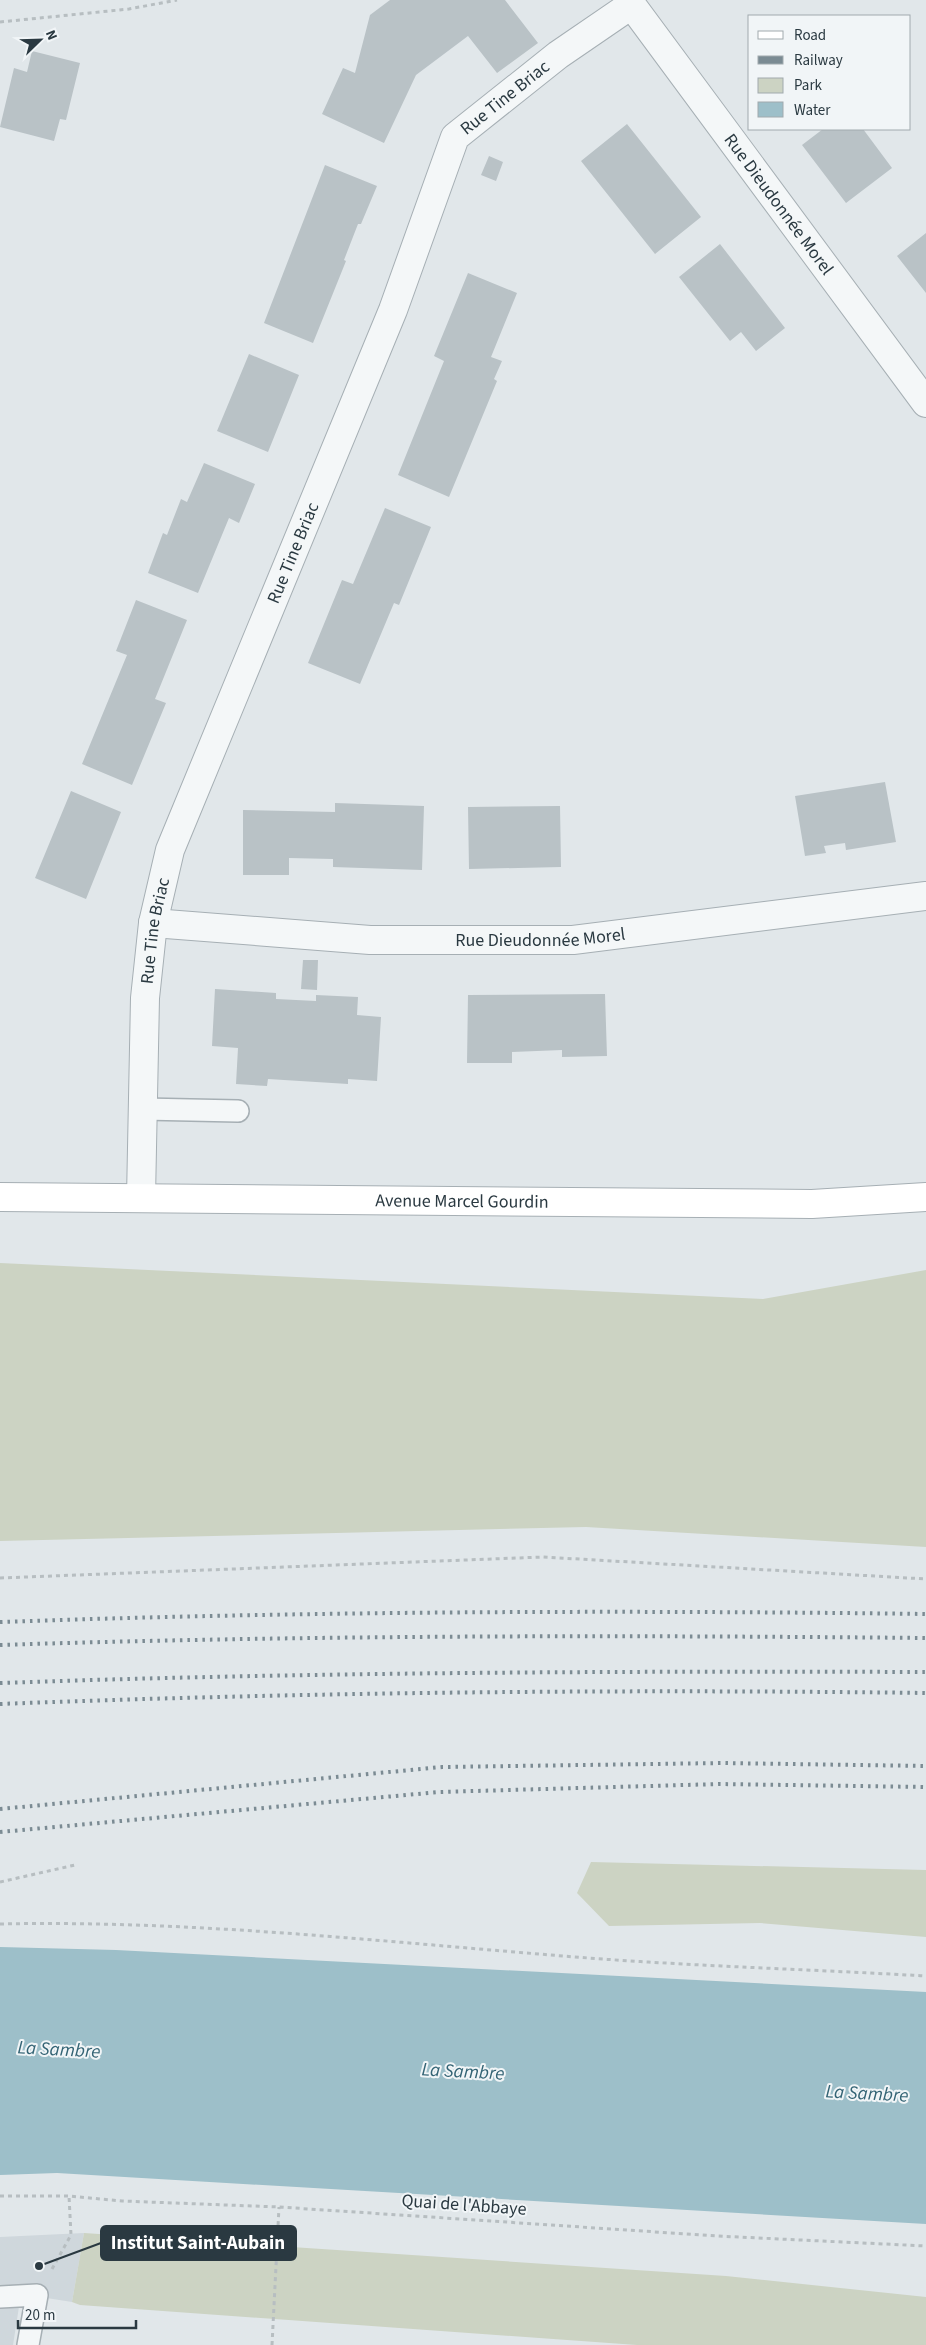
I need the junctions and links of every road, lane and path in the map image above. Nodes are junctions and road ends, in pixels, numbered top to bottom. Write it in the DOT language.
graph roads {
  1 [pos="177,0"];
  2 [pos="630,2"];
  3 [pos="0,22"];
  4 [pos="926,403"];
  5 [pos="926,896"];
  6 [pos="153,923"];
  7 [pos="143,1109"];
  8 [pos="238,1111"];
  9 [pos="0,1197"];
  10 [pos="926,1197"];
  11 [pos="141,1198"];
  12 [pos="0,1578"];
  13 [pos="926,1580"];
  14 [pos="75,1865"];
  15 [pos="0,1882"];
  16 [pos="0,1924"];
  17 [pos="926,1976"];
  18 [pos="0,2196"];
  19 [pos="70,2196"];
  20 [pos="280,2207"];
  21 [pos="926,2246"];
  22 [pos="37,2295"];
  23 [pos="0,2297"];
  24 [pos="28,2345"];
  25 [pos="272,2345"];
  1 -- 3 [label="path"];
  2 -- 4 [label="street, Rue Dieudonnée Morel"];
  2 -- 6 [label="street, Rue Tine Briac"];
  5 -- 6 [label="street, Rue Dieudonnée Morel"];
  6 -- 7 [label="street, Rue Tine Briac"];
  7 -- 8 [label="lane"];
  7 -- 11 [label="street, Rue Tine Briac"];
  9 -- 11 [label="street, Avenue Marcel Gourdin"];
  10 -- 11 [label="street, Avenue Marcel Gourdin"];
  12 -- 13 [label="path"];
  14 -- 15 [label="path"];
  16 -- 17 [label="path"];
  18 -- 19 [label="path, Quai de l'Abbaye"];
  19 -- 20 [label="path, Quai de l'Abbaye"];
  19 -- 22 [label="path"];
  20 -- 21 [label="path, Quai de l'Abbaye"];
  20 -- 25 [label="path"];
  22 -- 23 [label="lane"];
  22 -- 24 [label="lane"];
}
